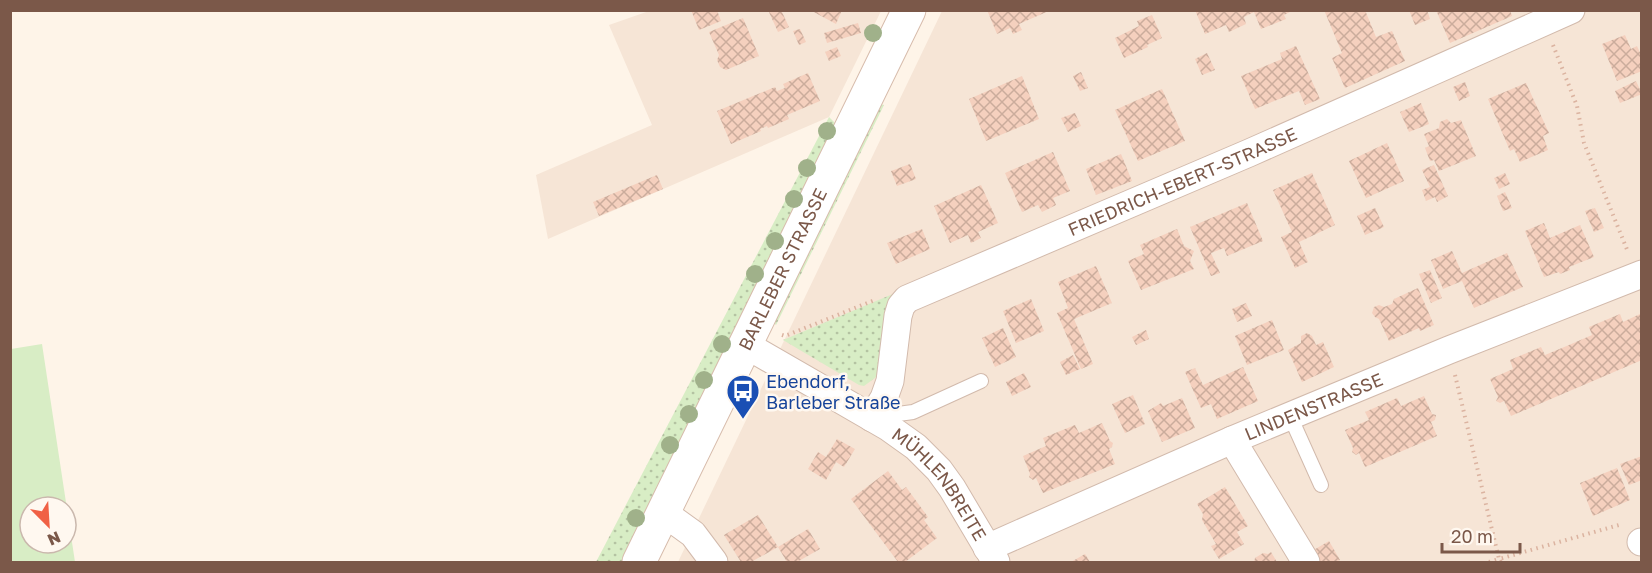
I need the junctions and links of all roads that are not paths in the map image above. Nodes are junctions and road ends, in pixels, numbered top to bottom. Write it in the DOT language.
graph roads {
  1 [pos="909,10"];
  2 [pos="1571,10"];
  3 [pos="1640,275"];
  4 [pos="746,345"];
  5 [pos="981,381"];
  6 [pos="1290,416"];
  7 [pos="872,418"];
  8 [pos="1232,440"];
  9 [pos="1321,485"];
  10 [pos="664,513"];
  11 [pos="992,555"];
  12 [pos="639,562"];
  13 [pos="714,562"];
  14 [pos="1306,562"];
  1 -- 4 [label="main road, BARLEBER STRASSE"];
  2 -- 7 [label="street, FRIEDRICH-EBERT-STRASSE"];
  3 -- 6 [label="street, LINDENSTRASSE"];
  4 -- 7 [label="street, MÜHLENBREITE"];
  4 -- 10 [label="main road, BARLEBER STRASSE"];
  5 -- 7 [label="lane"];
  6 -- 8 [label="street, LINDENSTRASSE"];
  6 -- 9 [label="lane"];
  7 -- 11 [label="street, MÜHLENBREITE"];
  8 -- 11 [label="street, LINDENSTRASSE"];
  8 -- 14 [label="street"];
  10 -- 12 [label="main road, BARLEBER STRASSE"];
  10 -- 13 [label="street"];
}
